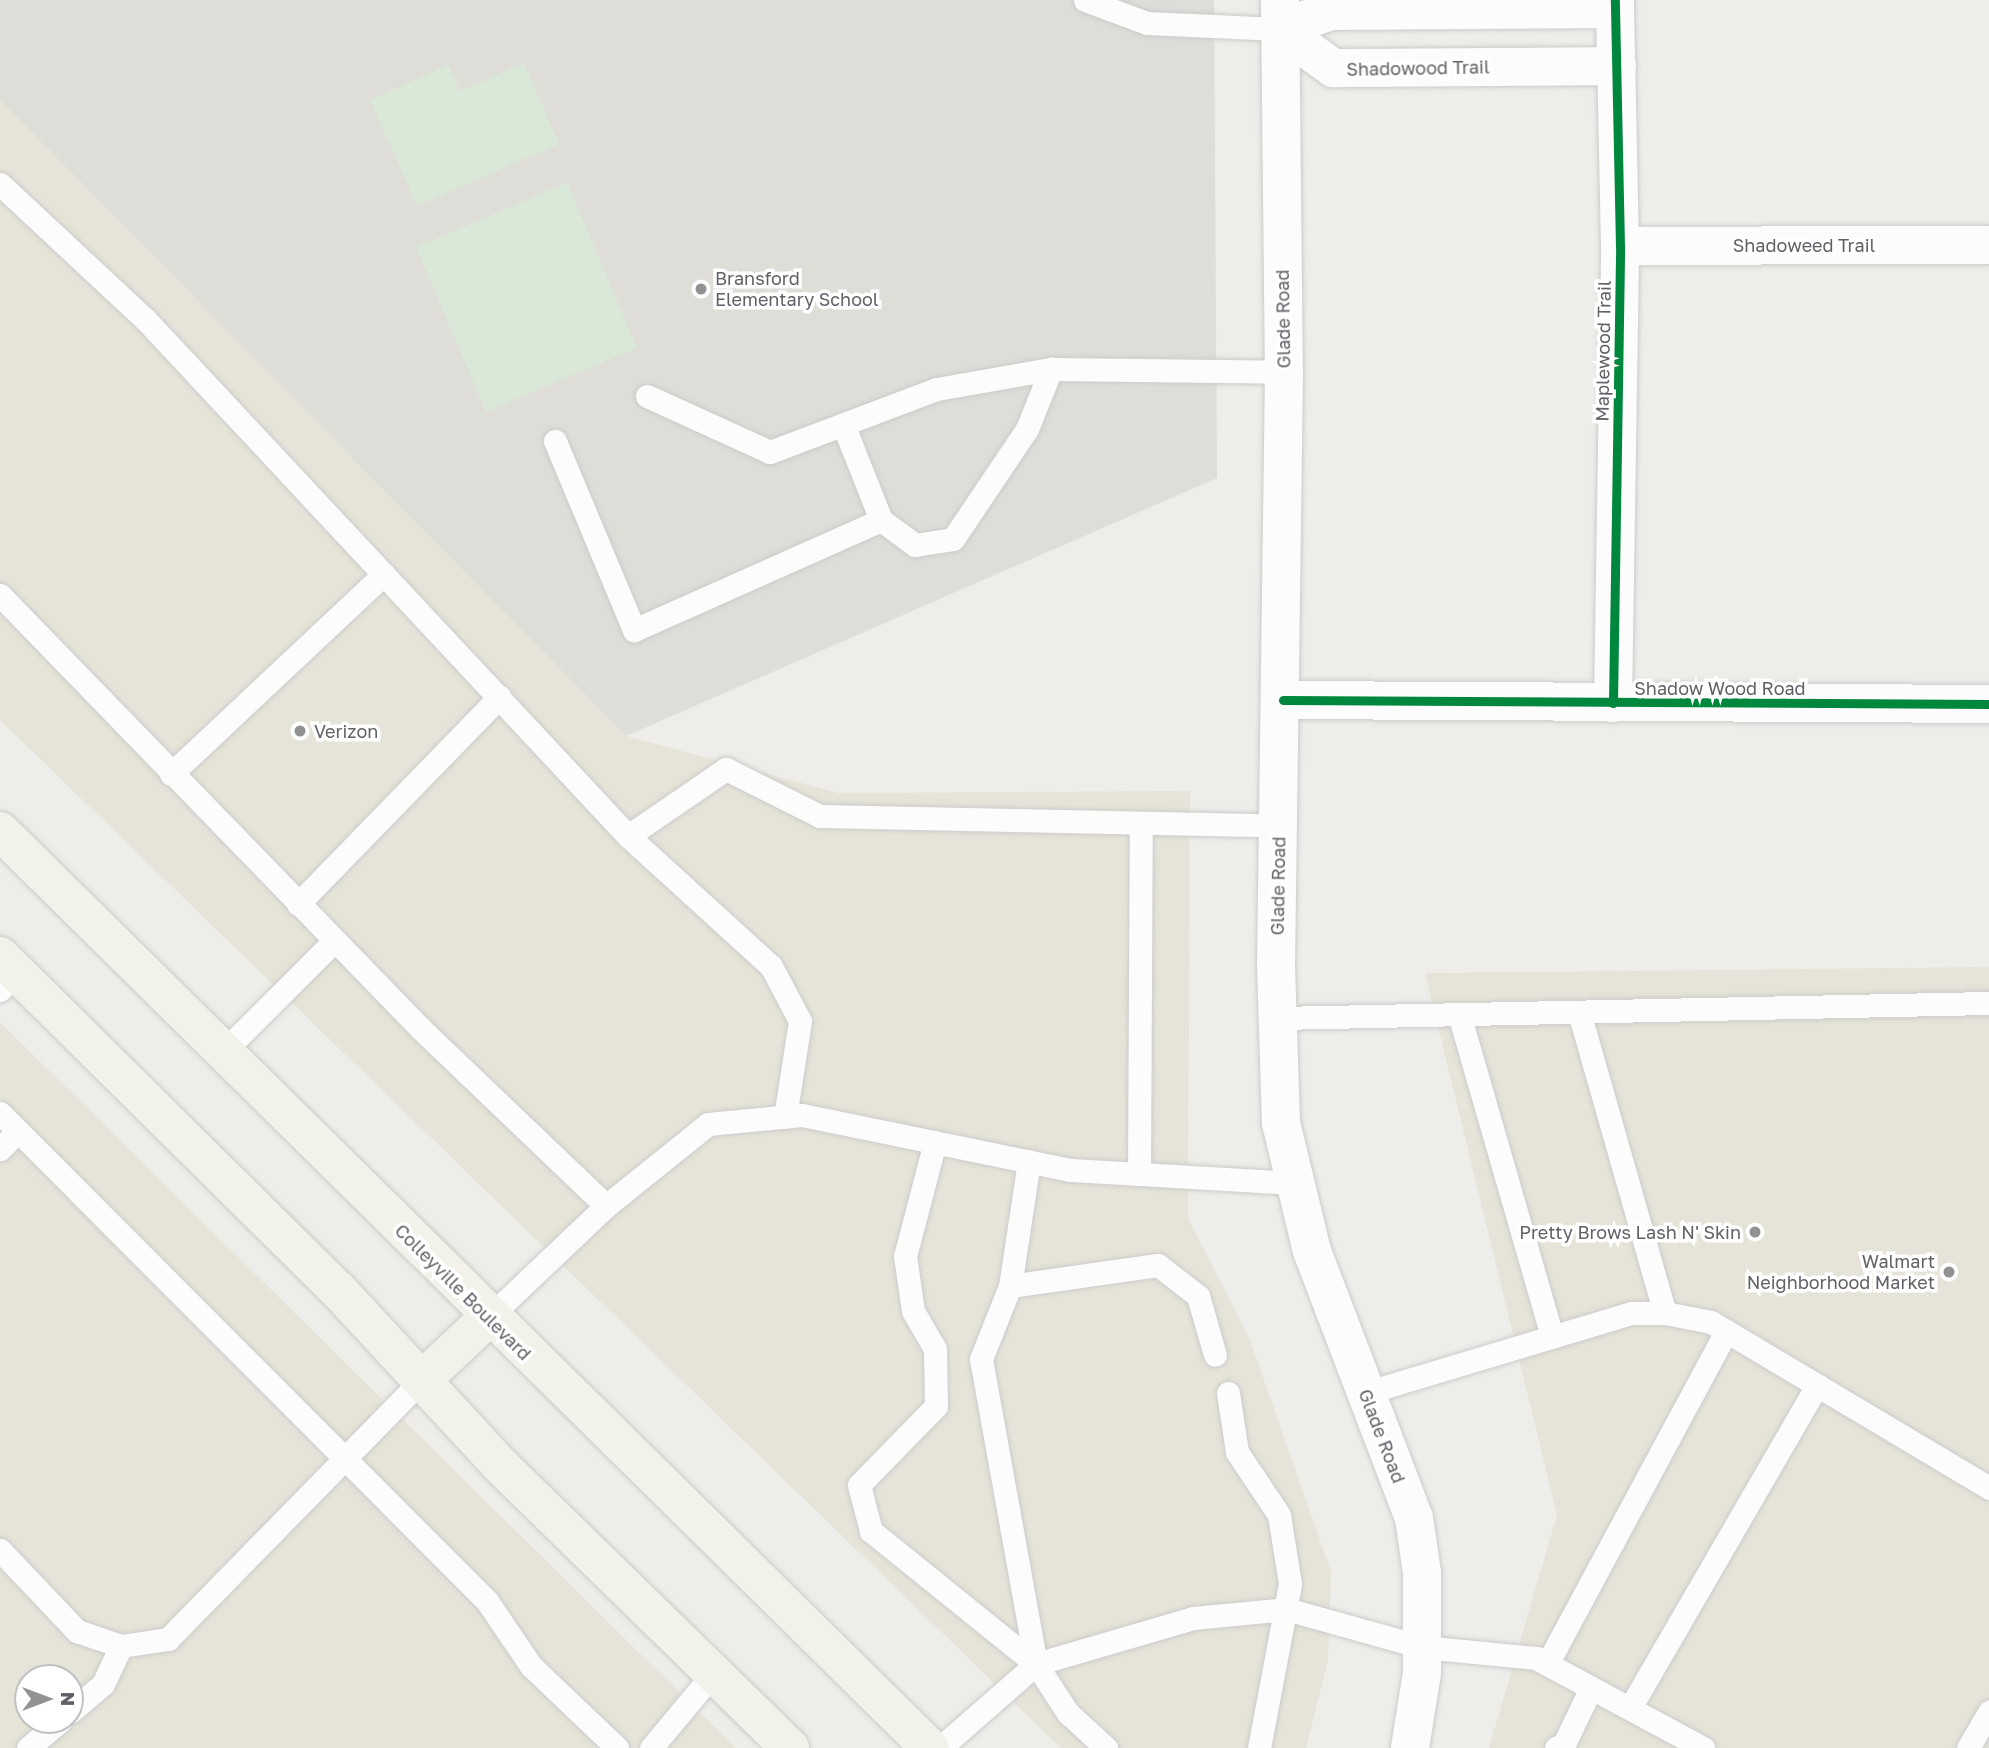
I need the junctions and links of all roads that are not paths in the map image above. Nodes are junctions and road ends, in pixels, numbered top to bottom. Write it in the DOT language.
graph roads {
  1 [pos="1085,0"];
  2 [pos="1615,4"];
  3 [pos="1279,14"];
  4 [pos="1617,66"];
  5 [pos="0,184"];
  6 [pos="1989,245"];
  7 [pos="1620,246"];
  8 [pos="1051,369"];
  9 [pos="1284,372"];
  10 [pos="647,396"];
  11 [pos="843,424"];
  12 [pos="555,441"];
  13 [pos="881,520"];
  14 [pos="384,574"];
  15 [pos="0,596"];
  16 [pos="499,697"];
  17 [pos="1283,700"];
  18 [pos="1613,703"];
  19 [pos="1989,704"];
  20 [pos="171,775"];
  21 [pos="1141,823"];
  22 [pos="1279,826"];
  23 [pos="0,831"];
  24 [pos="628,836"];
  25 [pos="298,904"];
  26 [pos="334,941"];
  27 [pos="5,973"];
  28 [pos="1989,1003"];
  29 [pos="1578,1012"];
  30 [pos="1459,1014"];
  31 [pos="1278,1018"];
  32 [pos="222,1053"];
  33 [pos="0,1113"];
  34 [pos="785,1116"];
  35 [pos="18,1131"];
  36 [pos="935,1142"];
  37 [pos="0,1149"];
  38 [pos="1029,1161"];
  39 [pos="1139,1173"];
  40 [pos="1296,1183"];
  41 [pos="607,1206"];
  42 [pos="1010,1286"];
  43 [pos="1665,1313"];
  44 [pos="488,1318"];
  45 [pos="1726,1331"];
  46 [pos="1552,1337"];
  47 [pos="1215,1355"];
  48 [pos="423,1379"];
  49 [pos="1818,1385"];
  50 [pos="1227,1393"];
  51 [pos="1366,1393"];
  52 [pos="345,1460"];
  53 [pos="1989,1488"];
  54 [pos="0,1549"];
  55 [pos="1286,1609"];
  56 [pos="121,1646"];
  57 [pos="1422,1647"];
  58 [pos="1036,1664"];
  59 [pos="1547,1664"];
  60 [pos="711,1676"];
  61 [pos="1591,1688"];
  62 [pos="84,1700"];
  63 [pos="1630,1708"];
  64 [pos="1989,1712"];
  65 [pos="44,1734"];
  66 [pos="28,1748"];
  67 [pos="617,1748"];
  68 [pos="651,1748"];
  69 [pos="790,1748"];
  70 [pos="930,1748"];
  71 [pos="940,1748"];
  72 [pos="1106,1748"];
  73 [pos="1259,1748"];
  74 [pos="1410,1748"];
  75 [pos="1556,1748"];
  76 [pos="1703,1748"];
  77 [pos="1968,1748"];
  1 -- 3 [label="lane"];
  2 -- 3 [label="street"];
  2 -- 4 [label="street, Maplewood Trail"];
  3 -- 4 [label="street, Shadowood Trail"];
  3 -- 9 [label="street, Glade Road"];
  4 -- 7 [label="street, Maplewood Trail"];
  5 -- 14 [label="lane"];
  6 -- 7 [label="street, Shadoweed Trail"];
  7 -- 18 [label="street, Maplewood Trail"];
  8 -- 9 [label="lane"];
  8 -- 11 [label="lane"];
  8 -- 13 [label="lane"];
  9 -- 17 [label="street, Glade Road"];
  10 -- 11 [label="lane"];
  11 -- 13 [label="lane"];
  12 -- 13 [label="lane"];
  14 -- 16 [label="lane"];
  14 -- 20 [label="lane"];
  15 -- 20 [label="lane"];
  16 -- 24 [label="lane"];
  16 -- 25 [label="lane"];
  17 -- 18 [label="street, Shadow Wood Road"];
  17 -- 22 [label="street, Glade Road"];
  18 -- 19 [label="street, Shadow Wood Road"];
  20 -- 25 [label="lane"];
  21 -- 22 [label="lane"];
  21 -- 24 [label="lane"];
  21 -- 39 [label="lane"];
  22 -- 31 [label="street, Glade Road"];
  23 -- 32 [label="main road, Colleyville Boulevard"];
  24 -- 34 [label="lane"];
  25 -- 26 [label="lane"];
  26 -- 32 [label="lane"];
  26 -- 41 [label="lane"];
  27 -- 48 [label="main road"];
  28 -- 29 [label="lane"];
  29 -- 30 [label="lane"];
  29 -- 43 [label="lane"];
  30 -- 31 [label="lane"];
  30 -- 46 [label="lane"];
  31 -- 40 [label="street, Glade Road"];
  32 -- 44 [label="main road, Colleyville Boulevard"];
  33 -- 35 [label="lane"];
  34 -- 36 [label="lane"];
  34 -- 41 [label="lane"];
  35 -- 37 [label="lane"];
  35 -- 52 [label="lane"];
  36 -- 38 [label="lane"];
  36 -- 58 [label="lane"];
  38 -- 39 [label="lane"];
  38 -- 42 [label="lane"];
  39 -- 40 [label="lane"];
  40 -- 51 [label="street, Glade Road"];
  41 -- 44 [label="lane"];
  42 -- 47 [label="lane"];
  42 -- 58 [label="lane"];
  43 -- 45 [label="lane"];
  43 -- 46 [label="lane"];
  44 -- 48 [label="main road"];
  44 -- 70 [label="main road, Colleyville Boulevard"];
  45 -- 49 [label="lane"];
  45 -- 59 [label="lane"];
  46 -- 51 [label="lane"];
  48 -- 52 [label="lane"];
  48 -- 60 [label="main road"];
  49 -- 53 [label="lane"];
  49 -- 63 [label="lane"];
  50 -- 55 [label="lane"];
  51 -- 57 [label="street, Glade Road"];
  52 -- 56 [label="lane"];
  52 -- 67 [label="lane"];
  54 -- 56 [label="lane"];
  55 -- 57 [label="lane"];
  55 -- 58 [label="lane"];
  55 -- 73 [label="lane"];
  56 -- 62 [label="lane"];
  57 -- 59 [label="lane"];
  57 -- 74 [label="street, Glade Road"];
  58 -- 71 [label="lane"];
  58 -- 72 [label="lane"];
  59 -- 61 [label="lane"];
  60 -- 68 [label="lane"];
  60 -- 69 [label="main road"];
  61 -- 63 [label="lane"];
  61 -- 75 [label="lane"];
  63 -- 76 [label="lane"];
  64 -- 77 [label="lane"];
  65 -- 66 [label="lane"];
}
